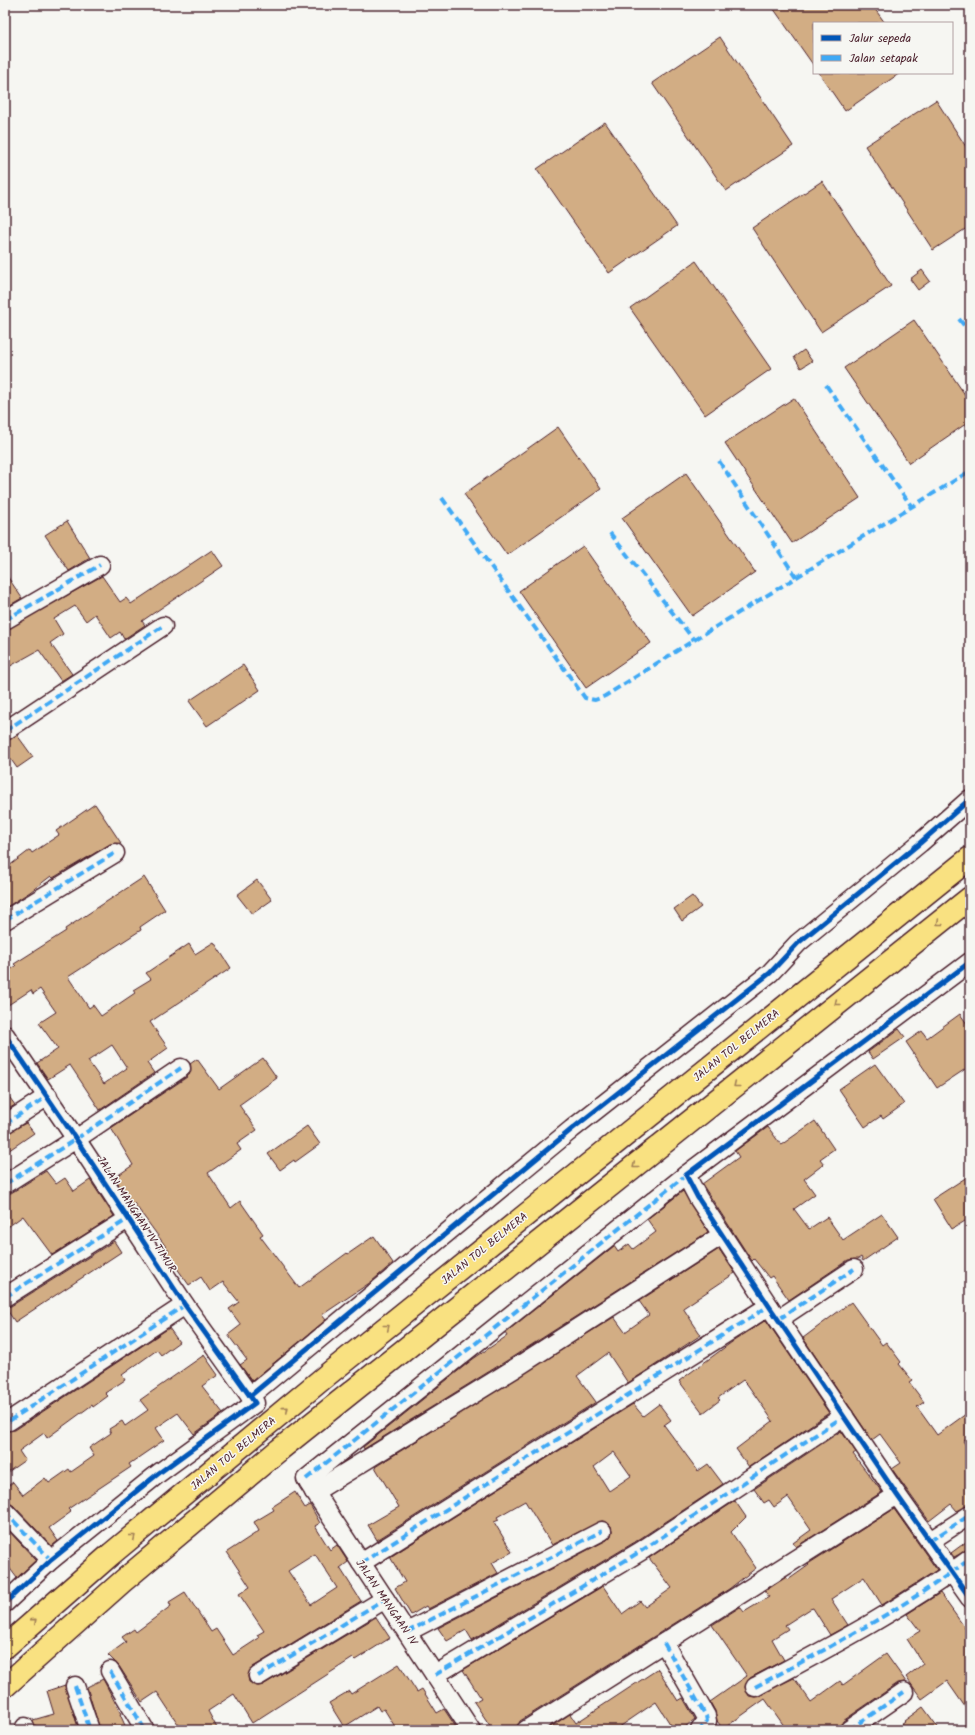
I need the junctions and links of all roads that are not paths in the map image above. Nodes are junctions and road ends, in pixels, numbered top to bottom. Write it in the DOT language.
graph roads {
  1 [pos="100,565"];
  2 [pos="5,620"];
  3 [pos="164,626"];
  4 [pos="5,731"];
  5 [pos="970,799"];
  6 [pos="114,853"];
  7 [pos="970,858"];
  8 [pos="970,898"];
  9 [pos="5,920"];
  10 [pos="970,962"];
  11 [pos="6,1041"];
  12 [pos="181,1068"];
  13 [pos="48,1096"];
  14 [pos="5,1124"];
  15 [pos="76,1139"];
  16 [pos="686,1175"];
  17 [pos="5,1184"];
  18 [pos="128,1219"];
  19 [pos="722,1235"];
  20 [pos="854,1269"];
  21 [pos="5,1298"];
  22 [pos="185,1305"];
  23 [pos="774,1313"];
  24 [pos="253,1400"];
  25 [pos="844,1416"];
  26 [pos="9,1421"];
  27 [pos="308,1482"];
  28 [pos="897,1495"];
  29 [pos="5,1512"];
  30 [pos="970,1515"];
  31 [pos="602,1531"];
  32 [pos="930,1540"];
  33 [pos="970,1559"];
  34 [pos="51,1560"];
  35 [pos="360,1563"];
  36 [pos="951,1573"];
  37 [pos="970,1598"];
  38 [pos="384,1599"];
  39 [pos="5,1603"];
  40 [pos="407,1632"];
  41 [pos="664,1643"];
  42 [pos="5,1647"];
  43 [pos="110,1671"];
  44 [pos="435,1675"];
  45 [pos="258,1676"];
  46 [pos="5,1686"];
  47 [pos="75,1686"];
  48 [pos="755,1687"];
  49 [pos="904,1692"];
  50 [pos="90,1730"];
  51 [pos="145,1730"];
  52 [pos="471,1730"];
  53 [pos="526,1730"];
  54 [pos="700,1730"];
  55 [pos="849,1730"];
  1 -- 2 [label="street"];
  3 -- 4 [label="street"];
  5 -- 24 [label="street"];
  6 -- 9 [label="street"];
  42 -- 7 [label="highway, JALAN TOL BELMERA, one-way"];
  8 -- 46 [label="highway, one-way"];
  10 -- 16 [label="street"];
  11 -- 13 [label="street, JALAN MANGAAN IV TIMUR"];
  12 -- 15 [label="street"];
  13 -- 14 [label="street"];
  13 -- 15 [label="street, JALAN MANGAAN IV TIMUR"];
  15 -- 17 [label="street"];
  15 -- 18 [label="street, JALAN MANGAAN IV TIMUR"];
  16 -- 19 [label="street"];
  16 -- 27 [label="street"];
  18 -- 21 [label="street"];
  18 -- 22 [label="street, JALAN MANGAAN IV TIMUR"];
  19 -- 23 [label="street"];
  19 -- 27 [label="street"];
  20 -- 23 [label="street"];
  22 -- 24 [label="street, JALAN MANGAAN IV TIMUR"];
  22 -- 26 [label="street"];
  23 -- 25 [label="street"];
  23 -- 35 [label="street"];
  24 -- 34 [label="street"];
  25 -- 28 [label="street"];
  25 -- 44 [label="street"];
  27 -- 35 [label="street, JALAN MANGAAN IV"];
  28 -- 32 [label="street"];
  28 -- 41 [label="street"];
  29 -- 34 [label="street"];
  30 -- 32 [label="street"];
  31 -- 40 [label="street"];
  32 -- 36 [label="street"];
  33 -- 36 [label="street"];
  34 -- 39 [label="street"];
  35 -- 38 [label="street, JALAN MANGAAN IV"];
  36 -- 37 [label="street"];
  36 -- 48 [label="street"];
  38 -- 40 [label="street, JALAN MANGAAN IV"];
  38 -- 45 [label="street"];
  40 -- 44 [label="street, JALAN MANGAAN IV"];
  41 -- 53 [label="street"];
  41 -- 54 [label="street"];
  43 -- 51 [label="street"];
  44 -- 52 [label="street, JALAN MANGAAN IV"];
  47 -- 50 [label="street"];
  49 -- 55 [label="street"];
}
